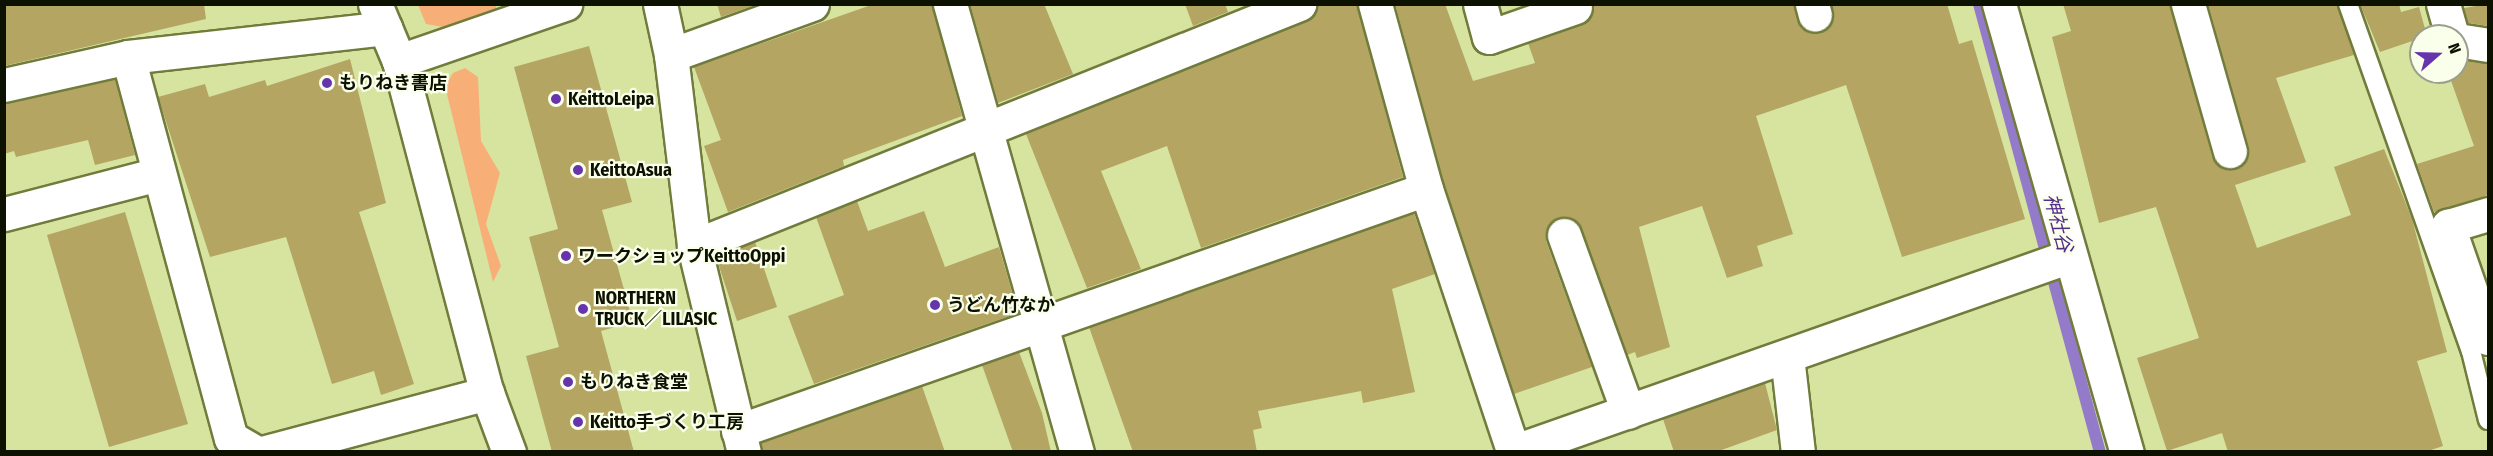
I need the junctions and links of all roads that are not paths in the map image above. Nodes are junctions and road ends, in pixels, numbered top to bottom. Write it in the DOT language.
graph roads {
  1 [pos="565,4"];
  2 [pos="660,4"];
  3 [pos="812,4"];
  4 [pos="950,4"];
  5 [pos="1299,4"];
  6 [pos="1375,4"];
  7 [pos="1480,4"];
  8 [pos="1999,4"];
  9 [pos="2188,4"];
  10 [pos="2348,4"];
  11 [pos="2443,4"];
  12 [pos="1575,7"];
  13 [pos="380,16"];
  14 [pos="2449,24"];
  15 [pos="2469,42"];
  16 [pos="2488,45"];
  17 [pos="671,55"];
  18 [pos="128,57"];
  19 [pos="399,61"];
  20 [pos="4,85"];
  21 [pos="988,133"];
  22 [pos="2230,151"];
  23 [pos="159,174"];
  24 [pos="1426,189"];
  25 [pos="4,214"];
  26 [pos="2488,214"];
  27 [pos="1564,235"];
  28 [pos="694,246"];
  29 [pos="2070,256"];
  30 [pos="1044,321"];
  31 [pos="2487,338"];
  32 [pos="1787,356"];
  33 [pos="487,393"];
  34 [pos="1628,411"];
  35 [pos="2488,420"];
  36 [pos="741,441"];
  37 [pos="1512,451"];
  38 [pos="255,452"];
  39 [pos="266,452"];
  40 [pos="509,452"];
  41 [pos="1077,452"];
  42 [pos="1798,452"];
  43 [pos="2127,452"];
  1 -- 19 [label="street"];
  2 -- 17 [label="street"];
  3 -- 17 [label="street"];
  4 -- 21 [label="street"];
  5 -- 21 [label="street"];
  6 -- 24 [label="street"];
  7 -- 12 [label="street"];
  8 -- 29 [label="street"];
  9 -- 22 [label="street"];
  10 -- 35 [label="lane"];
  11 -- 14 [label="street"];
  13 -- 18 [label="street"];
  13 -- 19 [label="street"];
  15 -- 16 [label="street"];
  17 -- 28 [label="street"];
  18 -- 20 [label="street"];
  18 -- 23 [label="street"];
  19 -- 33 [label="street"];
  21 -- 28 [label="street"];
  21 -- 30 [label="street"];
  23 -- 25 [label="street"];
  23 -- 38 [label="street"];
  24 -- 30 [label="street"];
  24 -- 37 [label="street"];
  26 -- 31 [label="street"];
  27 -- 34 [label="street"];
  28 -- 36 [label="street"];
  29 -- 32 [label="street"];
  29 -- 43 [label="street"];
  30 -- 36 [label="street"];
  30 -- 41 [label="street"];
  32 -- 34 [label="street"];
  32 -- 42 [label="street"];
  33 -- 39 [label="street"];
  33 -- 40 [label="street"];
  34 -- 37 [label="street"];
}
